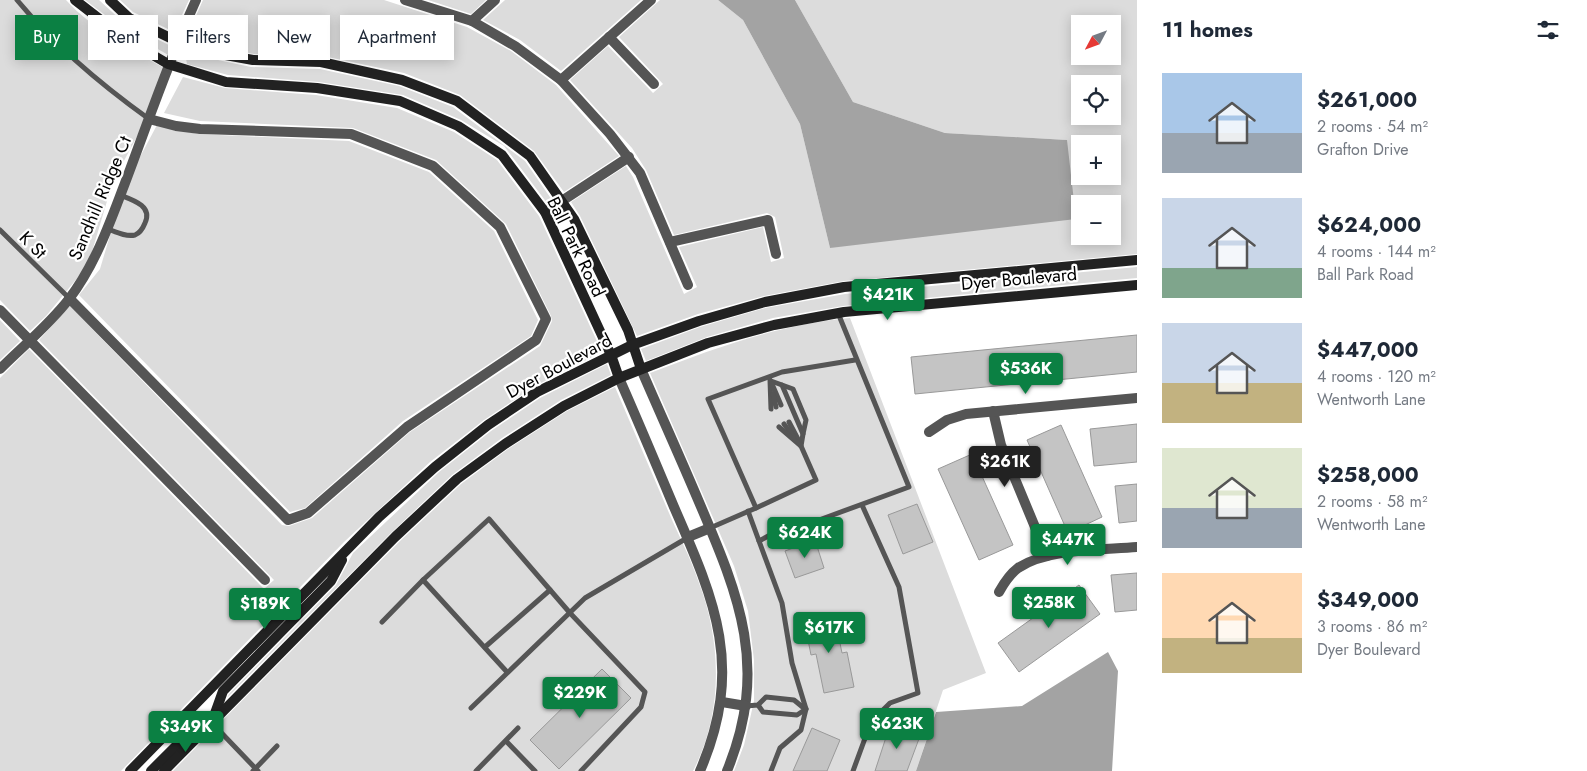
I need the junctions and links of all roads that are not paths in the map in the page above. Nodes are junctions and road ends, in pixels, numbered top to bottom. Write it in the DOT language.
graph roads {
  1 [pos="16,0"];
  2 [pos="75,0"];
  3 [pos="110,0"];
  4 [pos="196,0"];
  5 [pos="405,0"];
  6 [pos="495,0"];
  7 [pos="651,0"];
  8 [pos="189,15"];
  9 [pos="472,21"];
  10 [pos="168,37"];
  11 [pos="609,37"];
  12 [pos="248,59"];
  13 [pos="170,60"];
  14 [pos="168,64"];
  15 [pos="561,80"];
  16 [pos="654,84"];
  17 [pos="150,119"];
  18 [pos="629,157"];
  19 [pos="120,195"];
  20 [pos="562,201"];
  21 [pos="545,212"];
  22 [pos="108,229"];
  23 [pos="0,230"];
  24 [pos="670,242"];
  25 [pos="776,254"];
  26 [pos="1137,260"];
  27 [pos="688,285"];
  28 [pos="1137,285"];
  29 [pos="69,298"];
  30 [pos="838,313"];
  31 [pos="2,315"];
  32 [pos="30,340"];
  33 [pos="632,345"];
  34 [pos="611,355"];
  35 [pos="855,360"];
  36 [pos="0,369"];
  37 [pos="642,369"];
  38 [pos="619,378"];
  39 [pos="770,379"];
  40 [pos="1137,398"];
  41 [pos="993,411"];
  42 [pos="929,432"];
  43 [pos="801,446"];
  44 [pos="862,505"];
  45 [pos="756,508"];
  46 [pos="748,512"];
  47 [pos="710,528"];
  48 [pos="688,537"];
  49 [pos="759,541"];
  50 [pos="1137,547"];
  51 [pos="347,550"];
  52 [pos="1047,556"];
  53 [pos="265,580"];
  54 [pos="423,580"];
  55 [pos="550,590"];
  56 [pos="998,592"];
  57 [pos="570,613"];
  58 [pos="382,622"];
  59 [pos="485,647"];
  60 [pos="508,672"];
  61 [pos="722,702"];
  62 [pos="758,705"];
  63 [pos="746,706"];
  64 [pos="471,708"];
  65 [pos="806,709"];
  66 [pos="177,723"];
  67 [pos="211,723"];
  68 [pos="518,728"];
  69 [pos="506,741"];
  70 [pos="277,746"];
  71 [pos="256,770"];
  72 [pos="478,770"];
  73 [pos="130,771"];
  74 [pos="151,771"];
  75 [pos="164,771"];
  76 [pos="535,771"];
  77 [pos="581,771"];
  78 [pos="700,771"];
  79 [pos="727,771"];
  80 [pos="771,771"];
  81 [pos="853,771"];
  1 -- 17 [label="lane"];
  2 -- 14 [label="main road, Ball Park Road"];
  3 -- 10 [label="main road, Ball Park Road"];
  4 -- 8 [label="street, Sandhill Ridge Ct"];
  5 -- 9 [label="street"];
  6 -- 9 [label="street"];
  7 -- 11 [label="street"];
  9 -- 15 [label="street"];
  11 -- 15 [label="street"];
  11 -- 16 [label="street"];
  12 -- 20 [label="main road, Ball Park Road"];
  13 -- 14 [label="street, Sandhill Ridge Ct"];
  14 -- 17 [label="street, Sandhill Ridge Ct"];
  14 -- 21 [label="main road, Ball Park Road"];
  15 -- 18 [label="street"];
  17 -- 19 [label="street, Sandhill Ridge Ct"];
  17 -- 29 [label="street"];
  18 -- 20 [label="street"];
  18 -- 24 [label="street"];
  19 -- 22 [label="street, Sandhill Ridge Ct"];
  19 -- 22 [label="lane"];
  20 -- 21 [label="street"];
  20 -- 33 [label="main road, Ball Park Road"];
  21 -- 34 [label="main road, Ball Park Road"];
  22 -- 29 [label="street, Sandhill Ridge Ct"];
  23 -- 29 [label="lane, K St"];
  24 -- 25 [label="street"];
  24 -- 27 [label="street"];
  26 -- 33 [label="main road, Dyer Boulevard"];
  28 -- 30 [label="main road, Dyer Boulevard"];
  29 -- 32 [label="street, Sandhill Ridge Ct"];
  30 -- 35 [label="lane"];
  30 -- 37 [label="main road, Dyer Boulevard"];
  31 -- 32 [label="street"];
  32 -- 36 [label="street, Sandhill Ridge Ct"];
  32 -- 53 [label="street"];
  33 -- 34 [label="main road, Dyer Boulevard"];
  33 -- 37 [label="main road, Ball Park Road"];
  34 -- 38 [label="main road, Ball Park Road"];
  34 -- 51 [label="main road, Dyer Boulevard"];
  35 -- 39 [label="lane"];
  35 -- 44 [label="lane"];
  37 -- 38 [label="main road, Dyer Boulevard"];
  37 -- 47 [label="street, Ball Park Road"];
  38 -- 48 [label="street, Ball Park Road"];
  38 -- 67 [label="main road, Dyer Boulevard"];
  39 -- 39 [label="lane"];
  39 -- 43 [label="lane"];
  39 -- 45 [label="lane"];
  40 -- 41 [label="street"];
  41 -- 42 [label="street"];
  41 -- 52 [label="street"];
  43 -- 43 [label="lane"];
  43 -- 45 [label="lane"];
  44 -- 49 [label="lane"];
  44 -- 81 [label="lane"];
  45 -- 46 [label="lane"];
  46 -- 47 [label="lane"];
  46 -- 49 [label="lane"];
  47 -- 48 [label="street"];
  47 -- 63 [label="street, Ball Park Road"];
  48 -- 57 [label="lane"];
  48 -- 61 [label="street, Ball Park Road"];
  49 -- 65 [label="lane"];
  50 -- 52 [label="street"];
  51 -- 66 [label="main road, Dyer Boulevard"];
  51 -- 67 [label="main road"];
  52 -- 56 [label="street"];
  54 -- 55 [label="lane"];
  54 -- 58 [label="lane"];
  54 -- 59 [label="lane"];
  55 -- 57 [label="lane"];
  55 -- 59 [label="lane"];
  57 -- 60 [label="lane"];
  57 -- 77 [label="lane"];
  59 -- 60 [label="lane"];
  60 -- 64 [label="lane"];
  61 -- 63 [label="street"];
  61 -- 78 [label="street, Ball Park Road"];
  62 -- 63 [label="lane"];
  62 -- 65 [label="lane"];
  62 -- 65 [label="lane"];
  63 -- 79 [label="street, Ball Park Road"];
  65 -- 80 [label="lane"];
  66 -- 73 [label="main road, Dyer Boulevard"];
  66 -- 74 [label="main road"];
  67 -- 71 [label="lane"];
  67 -- 75 [label="main road, Dyer Boulevard"];
  68 -- 69 [label="lane"];
  69 -- 72 [label="lane"];
  69 -- 76 [label="lane"];
  70 -- 71 [label="lane"];
}
